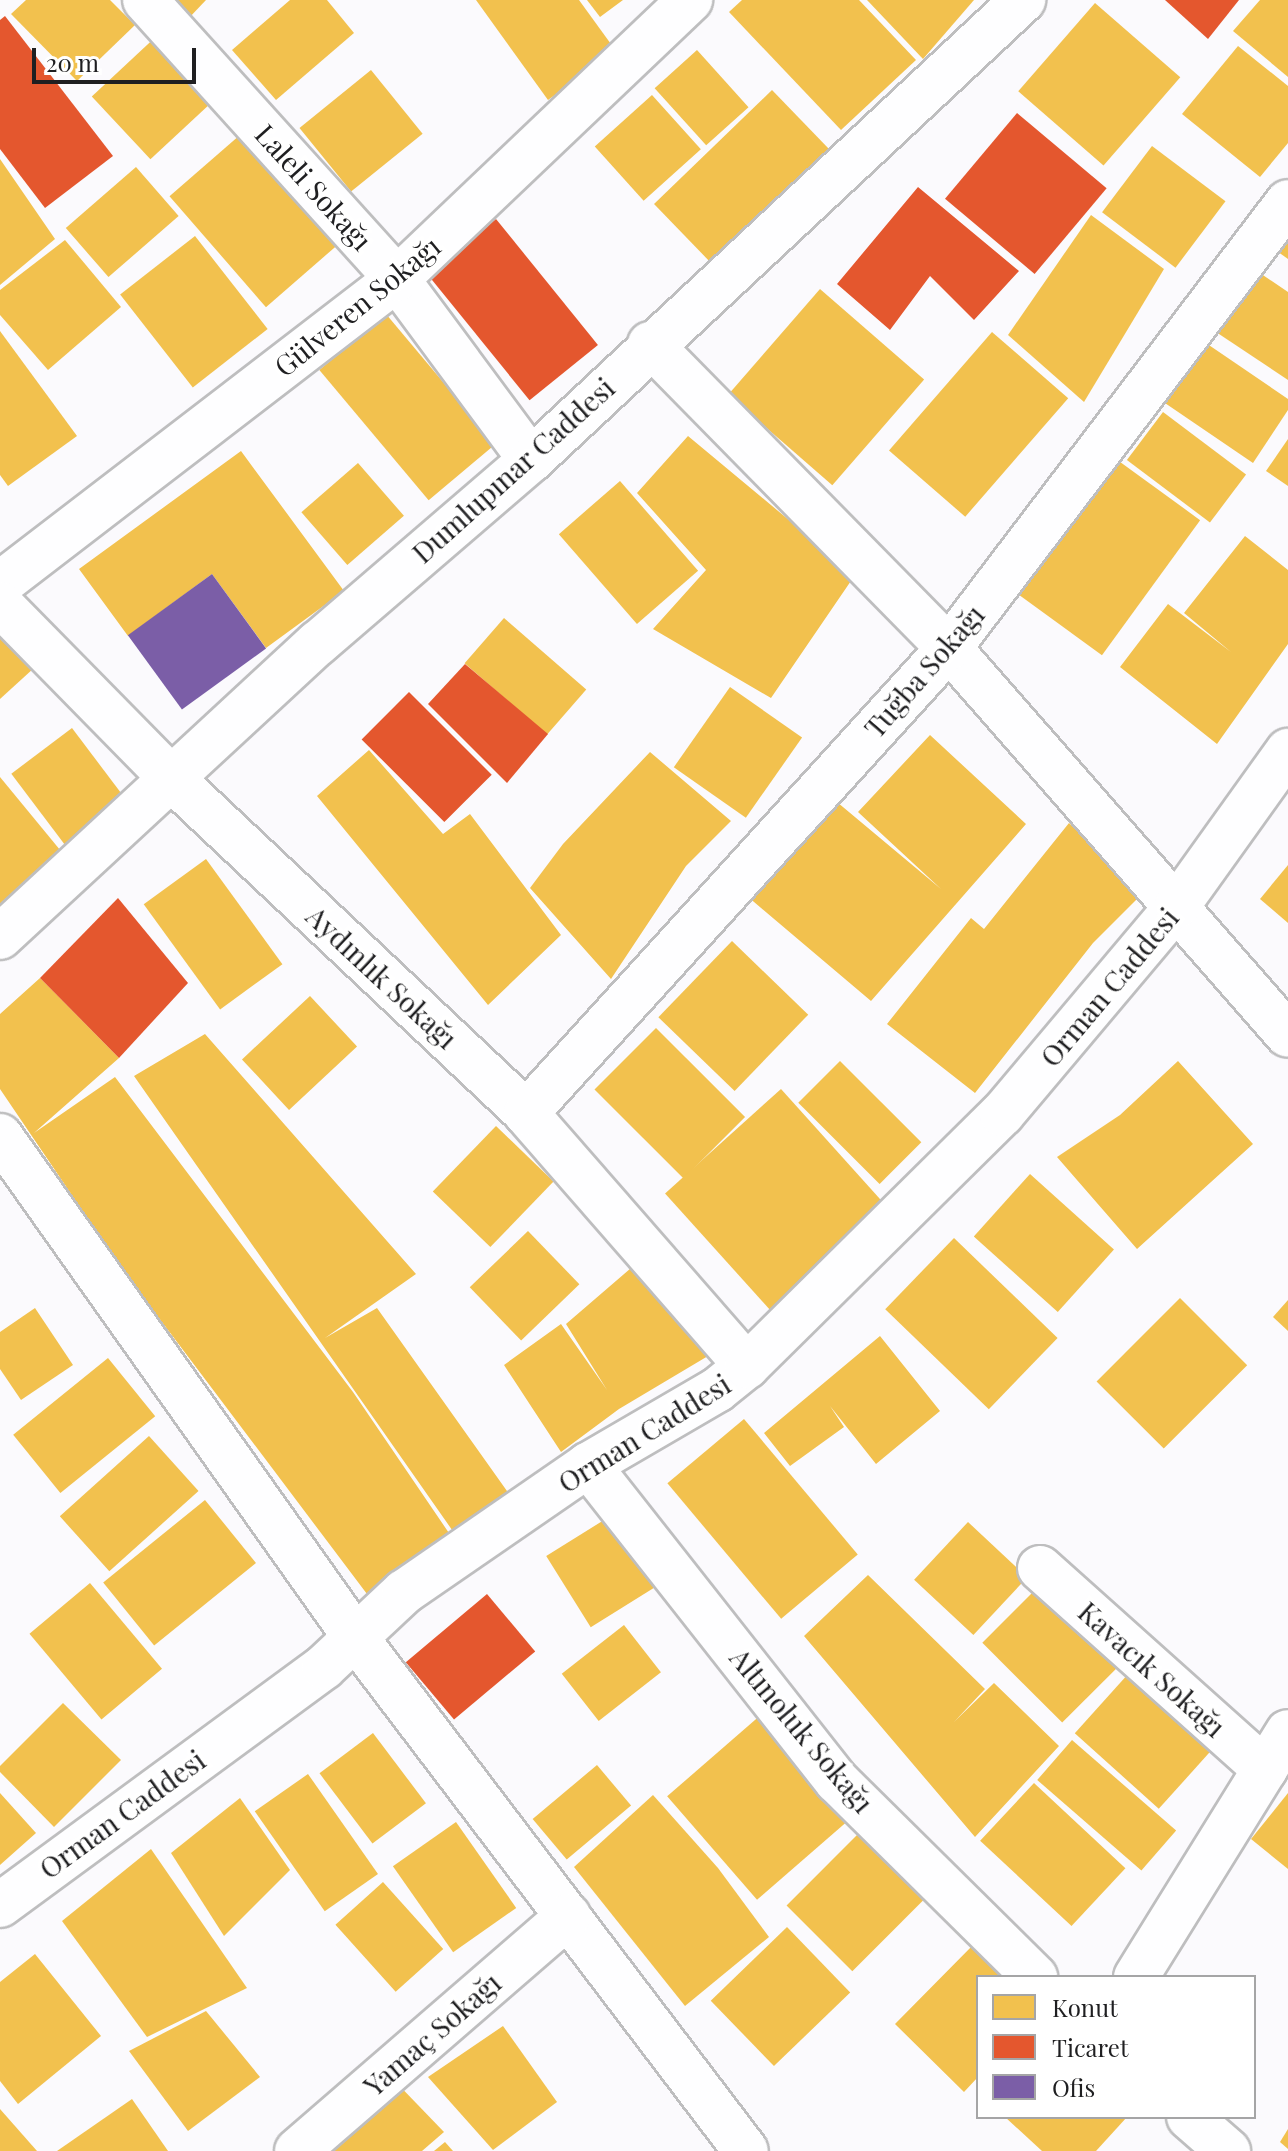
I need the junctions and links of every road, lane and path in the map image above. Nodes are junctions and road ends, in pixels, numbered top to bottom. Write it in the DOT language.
graph roads {
  1 [pos="145,0"];
  2 [pos="690,0"];
  3 [pos="1023,0"];
  4 [pos="1288,202"];
  5 [pos="397,279"];
  6 [pos="650,344"];
  7 [pos="531,460"];
  8 [pos="0,584"];
  9 [pos="0,604"];
  10 [pos="949,648"];
  11 [pos="1288,751"];
  12 [pos="171,778"];
  13 [pos="1177,906"];
  14 [pos="0,937"];
  15 [pos="1288,1035"];
  16 [pos="526,1113"];
  17 [pos="0,1136"];
  18 [pos="747,1366"];
  19 [pos="588,1465"];
  20 [pos="1040,1568"];
  21 [pos="356,1638"];
  22 [pos="1288,1732"];
  23 [pos="1265,1769"];
  24 [pos="0,1905"];
  25 [pos="568,1916"];
  26 [pos="1033,1975"];
  27 [pos="1137,1975"];
  28 [pos="1191,2119"];
  29 [pos="297,2151"];
  30 [pos="746,2151"];
  31 [pos="1228,2151"];
  1 -- 5 [label="street, Laleli Sokağı"];
  2 -- 5 [label="street, Gülveren Sokağı"];
  3 -- 6 [label="street, Dumlupınar Caddesi"];
  4 -- 10 [label="street, Tuğba Sokağı"];
  5 -- 7 [label="street, Laleli Sokağı"];
  5 -- 8 [label="street, Gülveren Sokağı"];
  6 -- 7 [label="street, Dumlupınar Caddesi"];
  6 -- 10 [label="street"];
  7 -- 12 [label="street, Dumlupınar Caddesi"];
  9 -- 12 [label="street, Aydınlık Sokağı"];
  10 -- 13 [label="street"];
  10 -- 16 [label="street, Tuğba Sokağı"];
  11 -- 13 [label="street, Orman Caddesi"];
  12 -- 14 [label="street, Dumlupınar Caddesi"];
  12 -- 16 [label="street, Aydınlık Sokağı"];
  13 -- 15 [label="street"];
  13 -- 18 [label="street, Orman Caddesi"];
  16 -- 18 [label="street, Aydınlık Sokağı"];
  17 -- 21 [label="street"];
  18 -- 19 [label="street, Orman Caddesi"];
  19 -- 21 [label="street, Orman Caddesi"];
  19 -- 26 [label="street, Altınoluk Sokağı"];
  20 -- 23 [label="street, Kavacık Sokağı"];
  21 -- 24 [label="street, Orman Caddesi"];
  21 -- 25 [label="street"];
  22 -- 23 [label="street"];
  23 -- 27 [label="street"];
  25 -- 29 [label="street, Yamaç Sokağı"];
  25 -- 30 [label="street"];
  28 -- 31 [label="street"];
}
